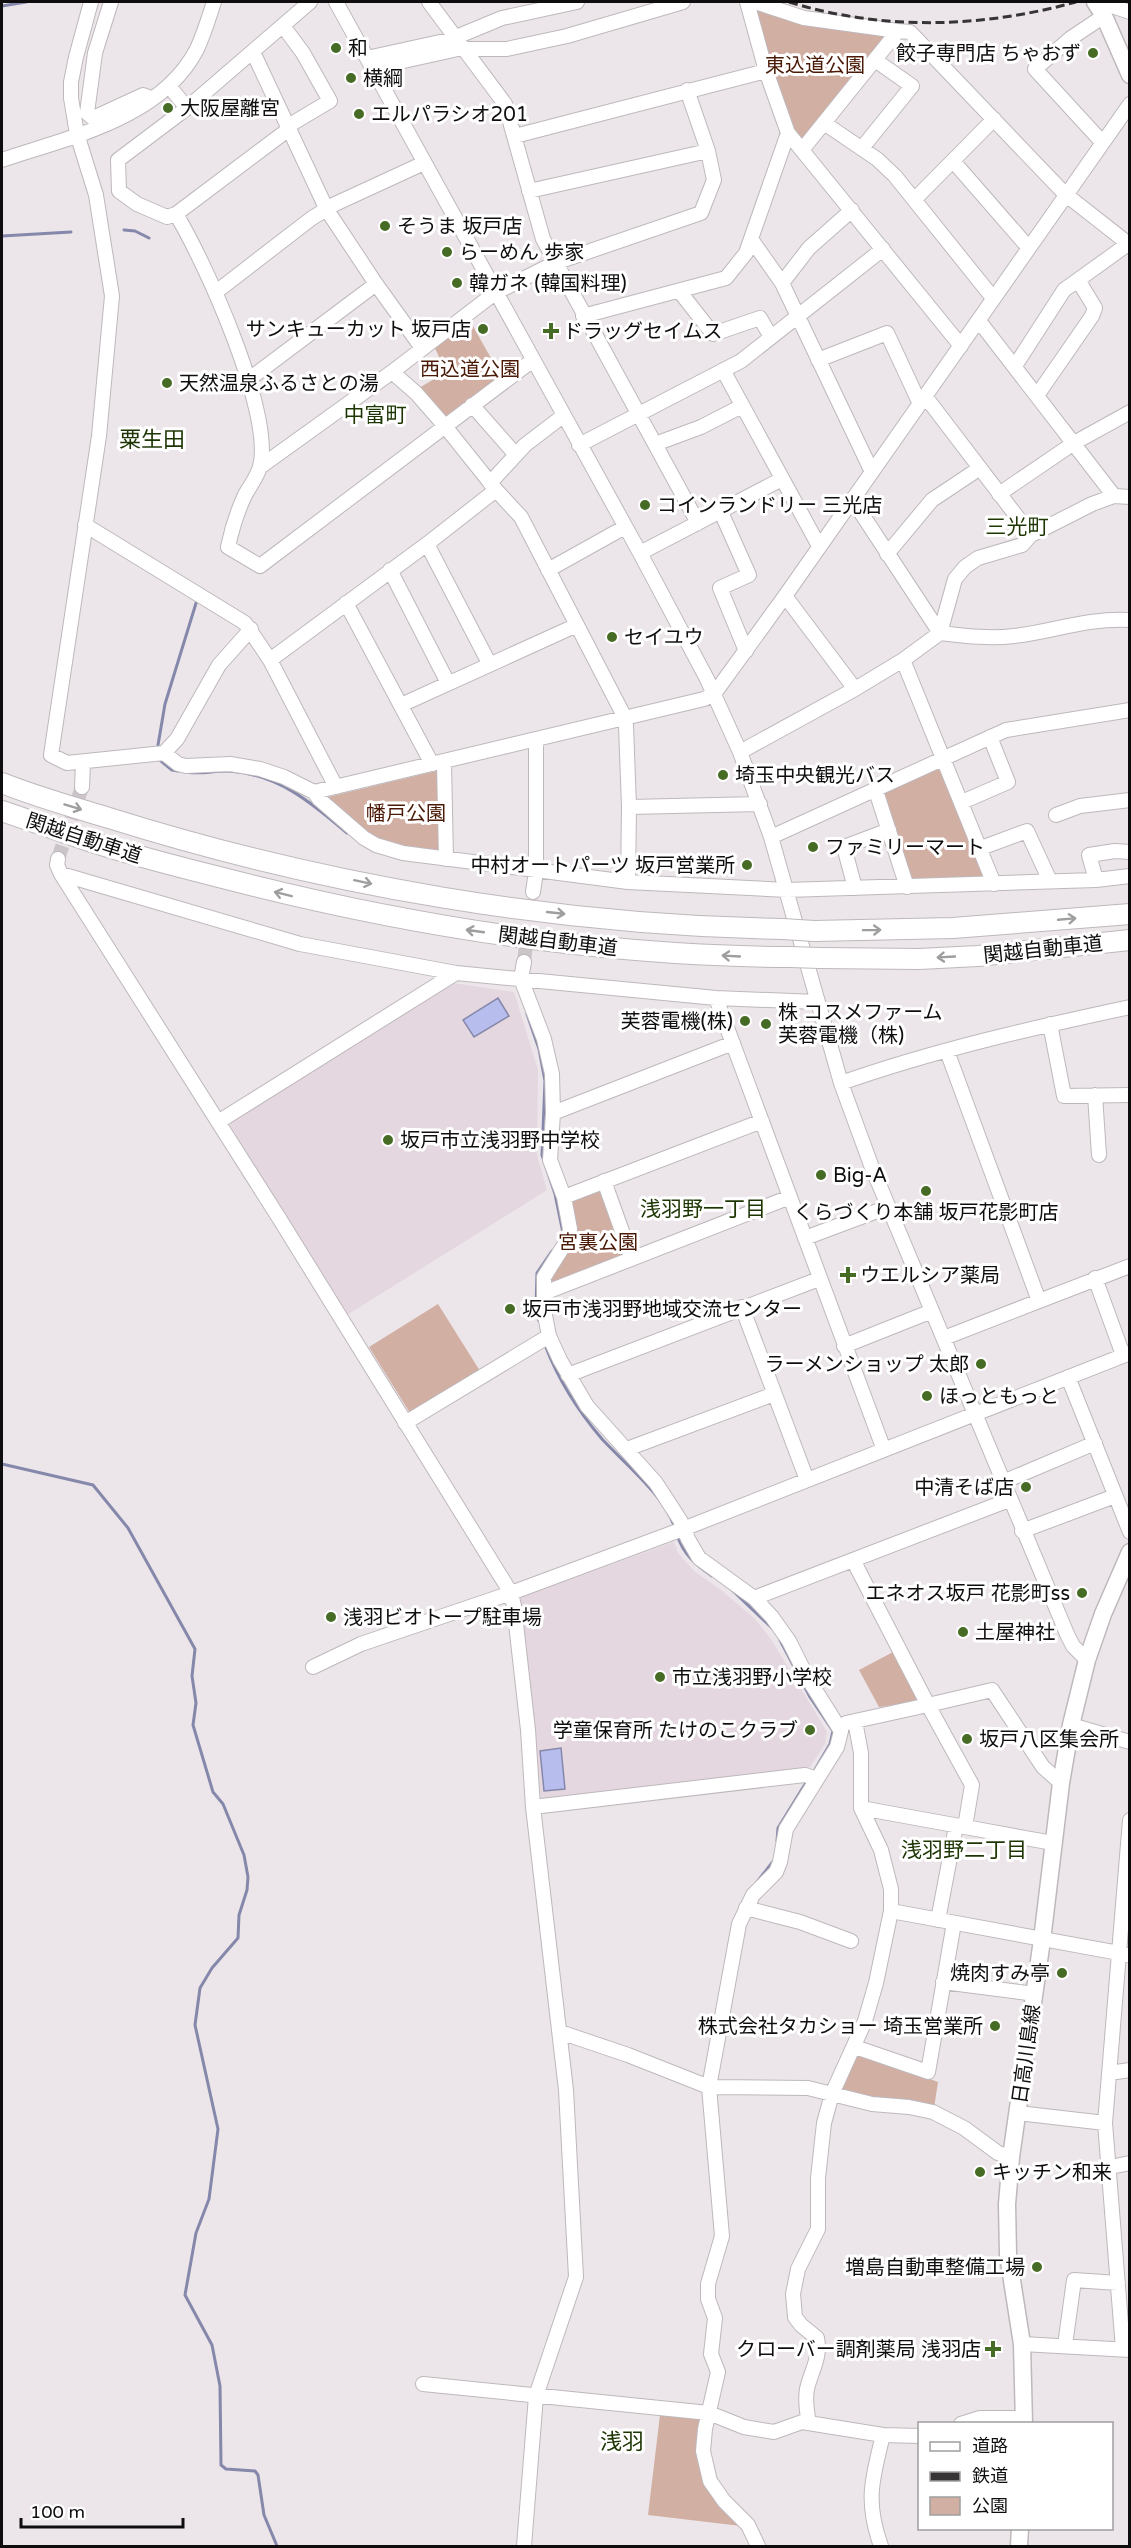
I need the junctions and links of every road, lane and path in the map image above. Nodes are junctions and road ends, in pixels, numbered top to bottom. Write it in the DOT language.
graph roads {
  1 [pos="214,2"];
  2 [pos="310,2"];
  3 [pos="336,2"];
  4 [pos="429,2"];
  5 [pos="577,2"];
  6 [pos="683,2"];
  7 [pos="747,2"];
  8 [pos="755,2"];
  9 [pos="111,3"];
  10 [pos="91,5"];
  11 [pos="1099,8"];
  12 [pos="1130,12"];
  13 [pos="282,26"];
  14 [pos="898,31"];
  15 [pos="455,37"];
  16 [pos="464,49"];
  17 [pos="253,52"];
  18 [pos="875,60"];
  19 [pos="370,63"];
  20 [pos="766,71"];
  21 [pos="1130,75"];
  22 [pos="169,86"];
  23 [pos="687,90"];
  24 [pos="153,99"];
  25 [pos="1130,104"];
  26 [pos="187,108"];
  27 [pos="994,119"];
  28 [pos="824,123"];
  29 [pos="289,127"];
  30 [pos="788,134"];
  31 [pos="73,136"];
  32 [pos="515,136"];
  33 [pos="1102,142"];
  34 [pos="862,148"];
  35 [pos="802,150"];
  36 [pos="708,151"];
  37 [pos="2,160"];
  38 [pos="953,161"];
  39 [pos="424,163"];
  40 [pos="529,191"];
  41 [pos="1065,194"];
  42 [pos="915,199"];
  43 [pos="327,210"];
  44 [pos="852,210"];
  45 [pos="176,214"];
  46 [pos="751,239"];
  47 [pos="1129,245"];
  48 [pos="1028,247"];
  49 [pos="882,249"];
  50 [pos="555,263"];
  51 [pos="1078,280"];
  52 [pos="782,283"];
  53 [pos="376,284"];
  54 [pos="216,292"];
  55 [pos="680,292"];
  56 [pos="495,293"];
  57 [pos="993,298"];
  58 [pos="798,315"];
  59 [pos="583,316"];
  60 [pos="979,321"];
  61 [pos="771,337"];
  62 [pos="961,346"];
  63 [pos="422,348"];
  64 [pos="532,360"];
  65 [pos="818,360"];
  66 [pos="1015,366"];
  67 [pos="723,370"];
  68 [pos="392,372"];
  69 [pos="248,380"];
  70 [pos="1038,394"];
  71 [pos="922,400"];
  72 [pos="472,405"];
  73 [pos="742,406"];
  74 [pos="1130,412"];
  75 [pos="638,414"];
  76 [pos="563,416"];
  77 [pos="444,425"];
  78 [pos="1074,443"];
  79 [pos="655,444"];
  80 [pos="579,445"];
  81 [pos="516,454"];
  82 [pos="260,466"];
  83 [pos="980,468"];
  84 [pos="872,472"];
  85 [pos="783,479"];
  86 [pos="493,486"];
  87 [pos="999,494"];
  88 [pos="1114,496"];
  89 [pos="1130,497"];
  90 [pos="852,499"];
  91 [pos="722,512"];
  92 [pos="698,522"];
  93 [pos="86,525"];
  94 [pos="625,527"];
  95 [pos="1031,535"];
  96 [pos="427,544"];
  97 [pos="819,546"];
  98 [pos="640,553"];
  99 [pos="887,554"];
  100 [pos="390,570"];
  101 [pos="548,570"];
  102 [pos="785,596"];
  103 [pos="346,603"];
  104 [pos="1130,620"];
  105 [pos="577,625"];
  106 [pos="251,630"];
  107 [pos="940,633"];
  108 [pos="746,651"];
  109 [pos="270,660"];
  110 [pos="903,660"];
  111 [pos="489,663"];
  112 [pos="448,683"];
  113 [pos="855,689"];
  114 [pos="714,694"];
  115 [pos="401,705"];
  116 [pos="1130,710"];
  117 [pos="624,718"];
  118 [pos="990,737"];
  119 [pos="536,740"];
  120 [pos="740,752"];
  121 [pos="164,753"];
  122 [pos="944,757"];
  123 [pos="83,763"];
  124 [pos="438,763"];
  125 [pos="10,786"];
  126 [pos="82,787"];
  127 [pos="336,787"];
  128 [pos="875,788"];
  129 [pos="314,792"];
  130 [pos="1130,800"];
  131 [pos="962,802"];
  132 [pos="760,804"];
  133 [pos="629,807"];
  134 [pos="8,813"];
  135 [pos="1056,815"];
  136 [pos="889,831"];
  137 [pos="771,837"];
  138 [pos="981,848"];
  139 [pos="1130,852"];
  140 [pos="58,859"];
  141 [pos="446,860"];
  142 [pos="536,871"];
  143 [pos="61,874"];
  144 [pos="1130,876"];
  145 [pos="1096,880"];
  146 [pos="1050,881"];
  147 [pos="628,882"];
  148 [pos="994,884"];
  149 [pos="907,887"];
  150 [pos="855,888"];
  151 [pos="787,890"];
  152 [pos="532,892"];
  153 [pos="1130,914"];
  154 [pos="1130,940"];
  155 [pos="524,962"];
  156 [pos="456,973"];
  157 [pos="521,979"];
  158 [pos="716,998"];
  159 [pos="817,1002"];
  160 [pos="1130,1007"];
  161 [pos="1050,1024"];
  162 [pos="733,1043"];
  163 [pos="947,1051"];
  164 [pos="841,1083"];
  165 [pos="1095,1095"];
  166 [pos="1130,1095"];
  167 [pos="553,1113"];
  168 [pos="762,1121"];
  169 [pos="218,1122"];
  170 [pos="1094,1147"];
  171 [pos="604,1181"];
  172 [pos="564,1197"];
  173 [pos="790,1197"];
  174 [pos="888,1207"];
  175 [pos="805,1238"];
  176 [pos="633,1259"];
  177 [pos="1130,1266"];
  178 [pos="1095,1278"];
  179 [pos="819,1279"];
  180 [pos="544,1293"];
  181 [pos="1039,1301"];
  182 [pos="742,1307"];
  183 [pos="932,1311"];
  184 [pos="549,1336"];
  185 [pos="944,1338"];
  186 [pos="844,1346"];
  187 [pos="1126,1354"];
  188 [pos="568,1375"];
  189 [pos="1068,1377"];
  190 [pos="774,1394"];
  191 [pos="975,1413"];
  192 [pos="405,1423"];
  193 [pos="1095,1443"];
  194 [pos="627,1449"];
  195 [pos="884,1450"];
  196 [pos="807,1480"];
  197 [pos="1003,1482"];
  198 [pos="1115,1496"];
  199 [pos="1009,1500"];
  200 [pos="683,1529"];
  201 [pos="1022,1531"];
  202 [pos="1130,1532"];
  203 [pos="1130,1552"];
  204 [pos="853,1560"];
  205 [pos="511,1593"];
  206 [pos="754,1598"];
  207 [pos="1087,1660"];
  208 [pos="313,1667"];
  209 [pos="928,1705"];
  210 [pos="855,1721"];
  211 [pos="838,1725"];
  212 [pos="1071,1725"];
  213 [pos="1130,1742"];
  214 [pos="817,1779"];
  215 [pos="1061,1783"];
  216 [pos="533,1807"];
  217 [pos="861,1808"];
  218 [pos="1130,1820"];
  219 [pos="960,1826"];
  220 [pos="1053,1843"];
  221 [pos="1127,1880"];
  222 [pos="747,1908"];
  223 [pos="891,1911"];
  224 [pos="938,1920"];
  225 [pos="954,1923"];
  226 [pos="1042,1940"];
  227 [pos="851,1941"];
  228 [pos="1124,1953"];
  229 [pos="943,1982"];
  230 [pos="1035,1994"];
  231 [pos="560,2032"];
  232 [pos="855,2046"];
  233 [pos="1130,2070"];
  234 [pos="1110,2073"];
  235 [pos="709,2087"];
  236 [pos="832,2094"];
  237 [pos="1018,2113"];
  238 [pos="1105,2123"];
  239 [pos="1011,2157"];
  240 [pos="1130,2163"];
  241 [pos="1110,2167"];
  242 [pos="1123,2256"];
  243 [pos="1118,2283"];
  244 [pos="1022,2344"];
  245 [pos="1065,2345"];
  246 [pos="1126,2350"];
  247 [pos="423,2384"];
  248 [pos="536,2396"];
  249 [pos="710,2413"];
  250 [pos="1024,2421"];
  251 [pos="967,2422"];
  252 [pos="809,2423"];
  253 [pos="884,2435"];
  254 [pos="918,2436"];
  255 [pos="1020,2530"];
  256 [pos="524,2547"];
  257 [pos="758,2547"];
  258 [pos="881,2547"];
  259 [pos="1019,2547"];
  1 -- 22 [label="street"];
  2 -- 13 [label="street"];
  3 -- 19 [label="street"];
  4 -- 15 [label="street"];
  5 -- 15 [label="street"];
  6 -- 16 [label="street"];
  7 -- 20 [label="street"];
  8 -- 14 [label="street"];
  9 -- 10 [label="street"];
  9 -- 24 [label="street"];
  10 -- 31 [label="street"];
  11 -- 12 [label="street"];
  11 -- 21 [label="main road"];
  11 -- 33 [label="street"];
  13 -- 17 [label="street"];
  13 -- 29 [label="street"];
  14 -- 18 [label="street"];
  14 -- 27 [label="street"];
  15 -- 16 [label="street"];
  15 -- 19 [label="street"];
  16 -- 19 [label="street"];
  16 -- 32 [label="street"];
  17 -- 26 [label="street"];
  17 -- 29 [label="street"];
  18 -- 28 [label="street"];
  18 -- 34 [label="street"];
  19 -- 39 [label="street"];
  20 -- 23 [label="street"];
  20 -- 30 [label="street"];
  22 -- 24 [label="street"];
  22 -- 26 [label="street"];
  23 -- 32 [label="street"];
  23 -- 36 [label="street"];
  24 -- 31 [label="street"];
  25 -- 33 [label="street"];
  26 -- 45 [label="street"];
  27 -- 38 [label="street"];
  27 -- 41 [label="street"];
  28 -- 34 [label="street"];
  28 -- 35 [label="street"];
  29 -- 43 [label="street"];
  29 -- 45 [label="street"];
  30 -- 35 [label="street"];
  30 -- 46 [label="street"];
  31 -- 37 [label="street"];
  31 -- 93 [label="street"];
  32 -- 40 [label="street"];
  33 -- 41 [label="street"];
  34 -- 42 [label="street"];
  35 -- 44 [label="street"];
  36 -- 40 [label="street"];
  36 -- 50 [label="street"];
  38 -- 42 [label="street"];
  38 -- 48 [label="street"];
  39 -- 43 [label="street"];
  39 -- 56 [label="street"];
  40 -- 50 [label="street"];
  41 -- 47 [label="street"];
  41 -- 48 [label="street"];
  42 -- 57 [label="street"];
  43 -- 53 [label="street"];
  43 -- 54 [label="street"];
  44 -- 49 [label="street"];
  44 -- 52 [label="street"];
  45 -- 54 [label="street"];
  46 -- 52 [label="street"];
  46 -- 55 [label="street"];
  47 -- 51 [label="street"];
  48 -- 57 [label="street"];
  49 -- 58 [label="street"];
  49 -- 62 [label="street"];
  50 -- 56 [label="street"];
  50 -- 59 [label="street"];
  51 -- 66 [label="street"];
  51 -- 70 [label="street"];
  52 -- 58 [label="street"];
  53 -- 63 [label="street"];
  53 -- 69 [label="street"];
  54 -- 69 [label="street"];
  55 -- 59 [label="street"];
  55 -- 61 [label="street"];
  56 -- 63 [label="street"];
  56 -- 64 [label="street"];
  57 -- 60 [label="street"];
  58 -- 61 [label="street"];
  58 -- 65 [label="street"];
  59 -- 75 [label="street"];
  60 -- 62 [label="street"];
  60 -- 66 [label="street"];
  61 -- 67 [label="street"];
  62 -- 71 [label="street"];
  63 -- 68 [label="street"];
  64 -- 72 [label="street"];
  64 -- 76 [label="street"];
  65 -- 71 [label="street"];
  65 -- 84 [label="street"];
  66 -- 70 [label="street"];
  67 -- 73 [label="street"];
  67 -- 75 [label="street"];
  68 -- 77 [label="street"];
  68 -- 82 [label="street"];
  69 -- 82 [label="street"];
  70 -- 78 [label="street"];
  71 -- 83 [label="street"];
  71 -- 84 [label="street"];
  72 -- 77 [label="street"];
  72 -- 81 [label="street"];
  73 -- 79 [label="street"];
  73 -- 85 [label="street"];
  74 -- 78 [label="street"];
  75 -- 79 [label="street"];
  75 -- 80 [label="street"];
  76 -- 80 [label="street"];
  76 -- 81 [label="street"];
  77 -- 82 [label="street"];
  77 -- 86 [label="street"];
  78 -- 87 [label="street"];
  78 -- 88 [label="street"];
  79 -- 92 [label="street"];
  80 -- 94 [label="street"];
  81 -- 86 [label="street"];
  83 -- 87 [label="street"];
  83 -- 99 [label="street"];
  84 -- 90 [label="street"];
  85 -- 91 [label="street"];
  85 -- 97 [label="street"];
  86 -- 96 [label="street"];
  86 -- 101 [label="street"];
  87 -- 95 [label="street"];
  88 -- 89 [label="street"];
  88 -- 95 [label="street"];
  90 -- 97 [label="street"];
  90 -- 99 [label="street"];
  91 -- 92 [label="street"];
  91 -- 108 [label="street"];
  92 -- 98 [label="street"];
  93 -- 106 [label="street"];
  93 -- 123 [label="street"];
  94 -- 98 [label="street"];
  94 -- 101 [label="street"];
  95 -- 107 [label="street"];
  96 -- 100 [label="street"];
  96 -- 111 [label="street"];
  97 -- 102 [label="street"];
  98 -- 114 [label="street"];
  99 -- 107 [label="street"];
  100 -- 103 [label="street"];
  100 -- 112 [label="street"];
  101 -- 105 [label="street"];
  102 -- 108 [label="street"];
  102 -- 113 [label="street"];
  103 -- 109 [label="street"];
  103 -- 115 [label="street"];
  104 -- 107 [label="street"];
  105 -- 111 [label="street"];
  105 -- 117 [label="street"];
  106 -- 109 [label="street"];
  106 -- 121 [label="street"];
  107 -- 110 [label="street"];
  108 -- 114 [label="street"];
  109 -- 127 [label="street"];
  110 -- 113 [label="street"];
  110 -- 122 [label="street"];
  111 -- 112 [label="street"];
  112 -- 115 [label="street"];
  113 -- 120 [label="street"];
  114 -- 117 [label="street"];
  114 -- 120 [label="street"];
  115 -- 124 [label="street"];
  116 -- 118 [label="street"];
  117 -- 119 [label="street"];
  117 -- 133 [label="street"];
  118 -- 122 [label="street"];
  118 -- 131 [label="street"];
  119 -- 124 [label="street"];
  119 -- 142 [label="street"];
  120 -- 132 [label="street"];
  121 -- 123 [label="street"];
  121 -- 129 [label="street"];
  122 -- 128 [label="street"];
  122 -- 131 [label="street"];
  123 -- 126 [label="street"];
  124 -- 127 [label="street"];
  124 -- 141 [label="street"];
  125 -- 153 [label="highway, 関越自動車道, one-way, bridge"];
  127 -- 129 [label="street"];
  128 -- 136 [label="street"];
  128 -- 137 [label="street"];
  129 -- 141 [label="street"];
  130 -- 135 [label="street"];
  131 -- 138 [label="street"];
  132 -- 133 [label="street"];
  132 -- 137 [label="street"];
  133 -- 147 [label="street"];
  154 -- 134 [label="highway, 関越自動車道, one-way, bridge"];
  136 -- 149 [label="street"];
  136 -- 150 [label="street"];
  137 -- 151 [label="street"];
  138 -- 146 [label="street"];
  138 -- 148 [label="street"];
  139 -- 145 [label="street"];
  140 -- 143 [label="street"];
  141 -- 142 [label="street"];
  142 -- 147 [label="street"];
  142 -- 152 [label="street"];
  143 -- 156 [label="street"];
  143 -- 169 [label="street"];
  144 -- 145 [label="street"];
  145 -- 146 [label="street"];
  146 -- 148 [label="street"];
  147 -- 151 [label="street"];
  148 -- 149 [label="street"];
  149 -- 150 [label="street"];
  150 -- 151 [label="street"];
  151 -- 159 [label="street"];
  155 -- 157 [label="street"];
  156 -- 157 [label="street"];
  156 -- 169 [label="street"];
  157 -- 158 [label="street"];
  157 -- 167 [label="street"];
  158 -- 159 [label="street"];
  158 -- 162 [label="street"];
  159 -- 164 [label="street"];
  160 -- 161 [label="street"];
  161 -- 163 [label="street"];
  161 -- 165 [label="street"];
  162 -- 167 [label="street"];
  162 -- 168 [label="street"];
  163 -- 164 [label="street"];
  163 -- 181 [label="street"];
  164 -- 174 [label="street"];
  165 -- 166 [label="street"];
  165 -- 170 [label="street"];
  167 -- 172 [label="street"];
  168 -- 171 [label="street"];
  168 -- 173 [label="street"];
  169 -- 192 [label="street"];
  171 -- 172 [label="street"];
  171 -- 176 [label="street"];
  172 -- 180 [label="street"];
  173 -- 175 [label="street"];
  173 -- 176 [label="street"];
  174 -- 175 [label="street"];
  174 -- 183 [label="street"];
  175 -- 179 [label="street"];
  176 -- 180 [label="street"];
  177 -- 178 [label="street"];
  178 -- 181 [label="street"];
  178 -- 187 [label="street"];
  179 -- 182 [label="street"];
  179 -- 186 [label="street"];
  180 -- 184 [label="street"];
  181 -- 185 [label="street"];
  182 -- 188 [label="street"];
  182 -- 190 [label="street"];
  183 -- 185 [label="street"];
  183 -- 186 [label="street"];
  184 -- 188 [label="street"];
  184 -- 192 [label="street"];
  185 -- 191 [label="street"];
  186 -- 195 [label="street"];
  187 -- 189 [label="street"];
  188 -- 194 [label="street"];
  189 -- 191 [label="street"];
  189 -- 193 [label="street"];
  190 -- 194 [label="street"];
  190 -- 196 [label="street"];
  191 -- 195 [label="street"];
  191 -- 197 [label="street"];
  192 -- 205 [label="street"];
  193 -- 197 [label="street"];
  193 -- 198 [label="street"];
  194 -- 200 [label="street"];
  195 -- 196 [label="street"];
  196 -- 200 [label="street"];
  197 -- 199 [label="street"];
  198 -- 201 [label="street"];
  198 -- 202 [label="street"];
  199 -- 201 [label="street"];
  199 -- 204 [label="street"];
  200 -- 205 [label="street"];
  200 -- 206 [label="street"];
  201 -- 207 [label="street"];
  203 -- 207 [label="main road, 日高川島線"];
  204 -- 206 [label="street"];
  204 -- 209 [label="street"];
  205 -- 208 [label="street"];
  205 -- 216 [label="street"];
  206 -- 211 [label="street"];
  207 -- 212 [label="main road, 日高川島線"];
  209 -- 210 [label="street"];
  209 -- 215 [label="street"];
  209 -- 219 [label="street"];
  210 -- 211 [label="street"];
  210 -- 217 [label="street"];
  211 -- 214 [label="street"];
  212 -- 213 [label="street"];
  212 -- 215 [label="main road, 日高川島線"];
  214 -- 216 [label="street"];
  214 -- 222 [label="street"];
  215 -- 220 [label="main road, 日高川島線"];
  216 -- 231 [label="street"];
  217 -- 219 [label="street"];
  217 -- 223 [label="street"];
  218 -- 221 [label="street"];
  219 -- 220 [label="street"];
  219 -- 224 [label="street"];
  220 -- 226 [label="main road, 日高川島線"];
  221 -- 228 [label="street"];
  222 -- 227 [label="street"];
  222 -- 235 [label="street"];
  223 -- 224 [label="street"];
  223 -- 232 [label="street"];
  224 -- 225 [label="street"];
  225 -- 226 [label="street"];
  225 -- 229 [label="street"];
  226 -- 228 [label="street"];
  226 -- 230 [label="main road, 日高川島線"];
  228 -- 234 [label="street"];
  229 -- 230 [label="street"];
  229 -- 232 [label="street"];
  230 -- 237 [label="main road, 日高川島線"];
  231 -- 235 [label="street"];
  231 -- 248 [label="street"];
  232 -- 236 [label="street"];
  233 -- 234 [label="street"];
  234 -- 238 [label="street"];
  235 -- 236 [label="street"];
  235 -- 249 [label="street"];
  236 -- 239 [label="street"];
  236 -- 252 [label="street"];
  237 -- 238 [label="street"];
  237 -- 239 [label="main road, 日高川島線"];
  238 -- 241 [label="street"];
  239 -- 244 [label="main road, 日高川島線"];
  240 -- 241 [label="street"];
  241 -- 242 [label="street"];
  242 -- 243 [label="street"];
  243 -- 245 [label="street"];
  243 -- 246 [label="street"];
  244 -- 245 [label="street"];
  244 -- 250 [label="main road, 日高川島線"];
  245 -- 246 [label="street"];
  247 -- 248 [label="street"];
  248 -- 249 [label="street"];
  248 -- 256 [label="street"];
  249 -- 252 [label="street"];
  249 -- 257 [label="street"];
  250 -- 251 [label="street"];
  252 -- 253 [label="street"];
  253 -- 254 [label="street"];
  253 -- 258 [label="street"];
  255 -- 259 [label="main road"];
}
